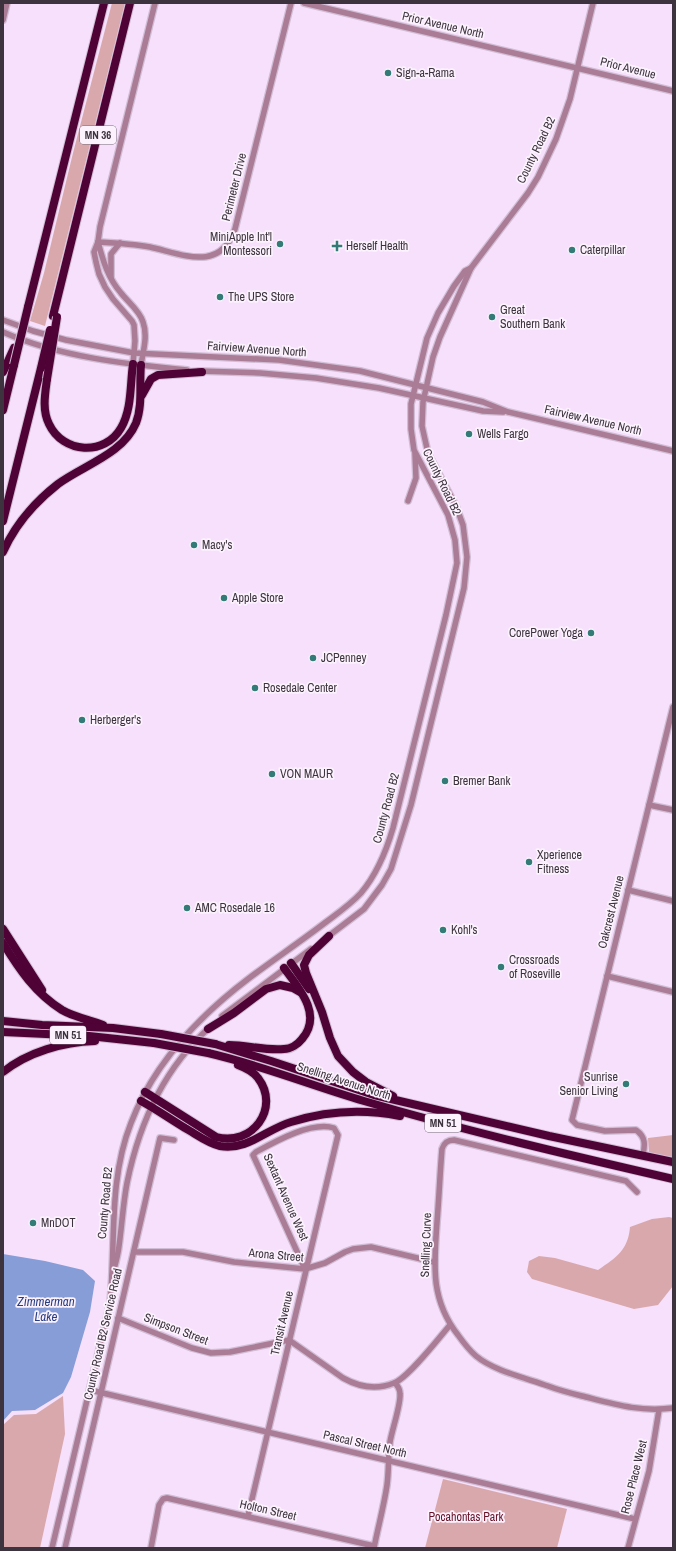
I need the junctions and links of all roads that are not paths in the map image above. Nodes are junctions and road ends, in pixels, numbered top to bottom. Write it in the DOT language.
graph roads {
  1 [pos="8,3"];
  2 [pos="104,3"];
  3 [pos="130,3"];
  4 [pos="155,3"];
  5 [pos="291,3"];
  6 [pos="304,3"];
  7 [pos="593,3"];
  8 [pos="3,20"];
  9 [pos="577,68"];
  10 [pos="673,90"];
  11 [pos="98,242"];
  12 [pos="120,243"];
  13 [pos="471,268"];
  14 [pos="111,280"];
  15 [pos="55,317"];
  16 [pos="3,320"];
  17 [pos="3,332"];
  18 [pos="134,353"];
  19 [pos="142,353"];
  20 [pos="10,364"];
  21 [pos="137,365"];
  22 [pos="3,372"];
  23 [pos="202,372"];
  24 [pos="414,385"];
  25 [pos="426,388"];
  26 [pos="412,395"];
  27 [pos="140,398"];
  28 [pos="423,398"];
  29 [pos="3,410"];
  30 [pos="508,412"];
  31 [pos="673,451"];
  32 [pos="415,452"];
  33 [pos="408,501"];
  34 [pos="3,521"];
  35 [pos="3,552"];
  36 [pos="673,707"];
  37 [pos="672,720"];
  38 [pos="400,802"];
  39 [pos="411,805"];
  40 [pos="649,805"];
  41 [pos="673,810"];
  42 [pos="628,890"];
  43 [pos="673,901"];
  44 [pos="3,929"];
  45 [pos="329,936"];
  46 [pos="3,943"];
  47 [pos="283,953"];
  48 [pos="277,958"];
  49 [pos="288,966"];
  50 [pos="607,976"];
  51 [pos="673,992"];
  52 [pos="304,996"];
  53 [pos="47,999"];
  54 [pos="322,1012"];
  55 [pos="3,1021"];
  56 [pos="113,1028"];
  57 [pos="208,1029"];
  58 [pos="3,1032"];
  59 [pos="133,1041"];
  60 [pos="217,1045"];
  61 [pos="217,1055"];
  62 [pos="3,1072"];
  63 [pos="145,1092"];
  64 [pos="155,1098"];
  65 [pos="141,1101"];
  66 [pos="404,1102"];
  67 [pos="151,1107"];
  68 [pos="444,1123"];
  69 [pos="338,1135"];
  70 [pos="174,1140"];
  71 [pos="643,1155"];
  72 [pos="673,1162"];
  73 [pos="673,1179"];
  74 [pos="637,1192"];
  75 [pos="134,1252"];
  76 [pos="434,1262"];
  77 [pos="306,1269"];
  78 [pos="112,1276"];
  79 [pos="118,1318"];
  80 [pos="450,1325"];
  81 [pos="289,1340"];
  82 [pos="395,1383"];
  83 [pos="90,1390"];
  84 [pos="101,1393"];
  85 [pos="673,1408"];
  86 [pos="659,1410"];
  87 [pos="268,1432"];
  88 [pos="388,1461"];
  89 [pos="248,1516"];
  90 [pos="635,1519"];
  91 [pos="374,1547"];
  92 [pos="52,1548"];
  93 [pos="65,1548"];
  94 [pos="151,1548"];
  95 [pos="628,1548"];
  1 -- 8 [label="street"];
  2 -- 20 [label="highway, MN 36, bridge"];
  3 -- 15 [label="highway, MN 36"];
  4 -- 11 [label="street"];
  5 -- 12 [label="street, Perimeter Drive"];
  6 -- 9 [label="street, Prior Avenue North"];
  7 -- 9 [label="street, County Road B2"];
  9 -- 10 [label="street, Prior Avenue"];
  9 -- 13 [label="street, County Road B2"];
  11 -- 12 [label="street, Perimeter Drive"];
  11 -- 14 [label="street"];
  11 -- 18 [label="street"];
  12 -- 14 [label="street"];
  13 -- 24 [label="street, County Road B2"];
  13 -- 25 [label="street, County Road B2"];
  14 -- 19 [label="street"];
  15 -- 21 [label="highway, bridge"];
  15 -- 34 [label="highway, MN 36, bridge"];
  16 -- 18 [label="street, Fairview Avenue North"];
  17 -- 21 [label="street, Fairview Avenue North"];
  18 -- 19 [label="street, Fairview Avenue North"];
  18 -- 21 [label="street"];
  19 -- 21 [label="street"];
  19 -- 24 [label="street, Fairview Avenue North"];
  20 -- 22 [label="highway"];
  20 -- 29 [label="highway"];
  21 -- 23 [label="street, Fairview Avenue North"];
  21 -- 27 [label="highway"];
  23 -- 26 [label="street, Fairview Avenue North"];
  23 -- 27 [label="highway"];
  24 -- 25 [label="street, Fairview Avenue North"];
  24 -- 26 [label="street, County Road B2"];
  25 -- 28 [label="street, County Road B2"];
  25 -- 30 [label="street, Fairview Avenue North"];
  26 -- 28 [label="street, Fairview Avenue North"];
  26 -- 32 [label="street, County Road B2"];
  27 -- 35 [label="highway"];
  28 -- 30 [label="street, Fairview Avenue North"];
  28 -- 39 [label="street, County Road B2"];
  30 -- 31 [label="street, Fairview Avenue North"];
  32 -- 33 [label="street"];
  32 -- 38 [label="street, County Road B2"];
  36 -- 37 [label="street, Oakcrest Avenue"];
  37 -- 40 [label="street, Oakcrest Avenue"];
  38 -- 39 [label="street"];
  38 -- 47 [label="street, County Road B2"];
  39 -- 45 [label="street, County Road B2"];
  40 -- 41 [label="street"];
  40 -- 42 [label="street, Oakcrest Avenue"];
  42 -- 43 [label="street"];
  42 -- 50 [label="street, Oakcrest Avenue"];
  44 -- 53 [label="highway"];
  45 -- 49 [label="street, County Road B2"];
  45 -- 54 [label="highway"];
  46 -- 53 [label="highway"];
  47 -- 48 [label="street, County Road B2"];
  47 -- 49 [label="street"];
  48 -- 49 [label="street"];
  48 -- 63 [label="street, County Road B2"];
  49 -- 52 [label="highway"];
  49 -- 54 [label="highway"];
  49 -- 57 [label="street, County Road B2"];
  50 -- 51 [label="street"];
  50 -- 71 [label="street, Oakcrest Avenue"];
  52 -- 57 [label="highway"];
  52 -- 60 [label="highway"];
  53 -- 56 [label="highway"];
  54 -- 66 [label="highway"];
  55 -- 56 [label="highway, Snelling Avenue North / MN 51"];
  56 -- 60 [label="highway, Snelling Avenue North / MN 51, bridge"];
  57 -- 64 [label="street, County Road B2"];
  58 -- 59 [label="highway, Snelling Avenue North / MN 51"];
  59 -- 61 [label="highway, Snelling Avenue North / MN 51, bridge"];
  59 -- 62 [label="highway"];
  60 -- 66 [label="highway, Snelling Avenue North / MN 51"];
  61 -- 64 [label="highway"];
  61 -- 68 [label="highway, Snelling Avenue North / MN 51"];
  63 -- 64 [label="highway"];
  63 -- 65 [label="street, County Road B2"];
  64 -- 67 [label="street, County Road B2"];
  65 -- 67 [label="highway"];
  65 -- 78 [label="street, County Road B2"];
  66 -- 71 [label="highway, Snelling Avenue North / MN 51"];
  67 -- 68 [label="highway"];
  67 -- 78 [label="street, County Road B2"];
  68 -- 73 [label="highway, Snelling Avenue North / MN 51"];
  69 -- 77 [label="street, Transit Avenue"];
  69 -- 77 [label="street, Sextant Avenue West"];
  70 -- 75 [label="street, County Road B2 Service Road"];
  71 -- 72 [label="highway, Snelling Avenue North / MN 51"];
  74 -- 76 [label="street, Snelling Curve"];
  75 -- 77 [label="street, Arona Street"];
  75 -- 79 [label="street, County Road B2 Service Road"];
  76 -- 77 [label="street, Arona Street"];
  76 -- 80 [label="street, Snelling Curve"];
  77 -- 81 [label="street, Transit Avenue"];
  78 -- 83 [label="street, County Road B2"];
  79 -- 81 [label="street, Simpson Street"];
  79 -- 84 [label="street, County Road B2 Service Road"];
  80 -- 82 [label="street"];
  80 -- 86 [label="street, Snelling Curve"];
  81 -- 82 [label="street"];
  81 -- 87 [label="street, Transit Avenue"];
  82 -- 88 [label="street"];
  83 -- 84 [label="street, Pascal Street North"];
  83 -- 92 [label="street, County Road B2"];
  84 -- 87 [label="street, Pascal Street North"];
  84 -- 93 [label="street, County Road B2 Service Road"];
  85 -- 86 [label="street, Snelling Curve"];
  86 -- 90 [label="street, Rose Place West"];
  87 -- 88 [label="street, Pascal Street North"];
  87 -- 89 [label="street, Transit Avenue"];
  88 -- 90 [label="street, Pascal Street North"];
  88 -- 91 [label="street"];
  89 -- 91 [label="street, Holton Street"];
  89 -- 94 [label="street, Holton Street"];
  90 -- 95 [label="street, Rose Place West"];
}
